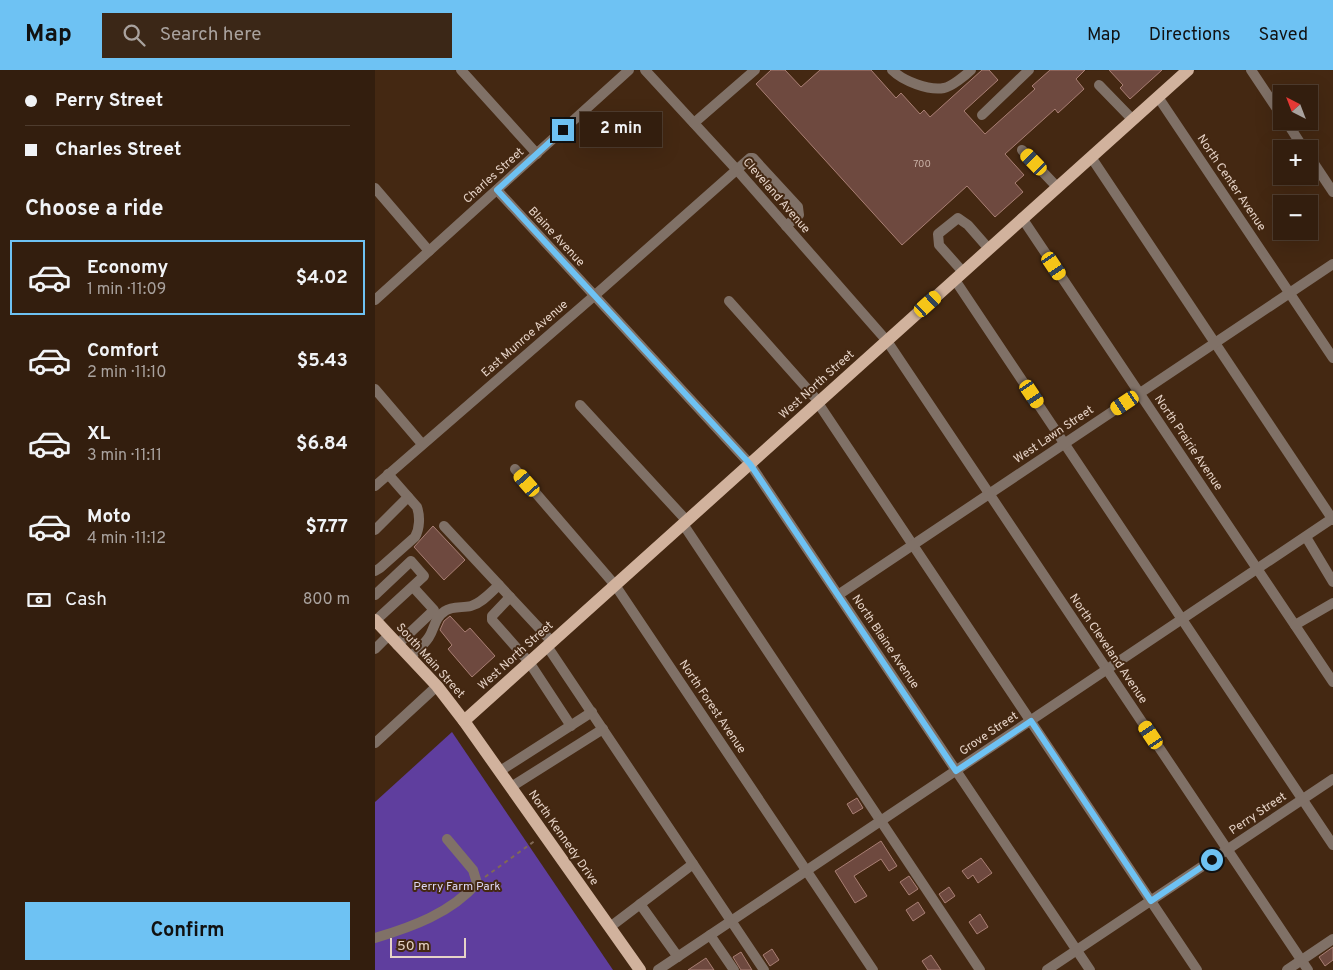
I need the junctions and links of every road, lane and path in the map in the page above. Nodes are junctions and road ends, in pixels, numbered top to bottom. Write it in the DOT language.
graph roads {
  1 [pos="461,70"];
  2 [pos="629,70"];
  3 [pos="645,70"];
  4 [pos="755,70"];
  5 [pos="892,70"];
  6 [pos="971,70"];
  7 [pos="1029,70"];
  8 [pos="1188,70"];
  9 [pos="1251,70"];
  10 [pos="1099,85"];
  11 [pos="1158,97"];
  12 [pos="1273,103"];
  13 [pos="982,115"];
  14 [pos="1133,120"];
  15 [pos="694,123"];
  16 [pos="1022,150"];
  17 [pos="537,154"];
  18 [pos="1091,157"];
  19 [pos="737,170"];
  20 [pos="1318,170"];
  21 [pos="1057,187"];
  22 [pos="375,188"];
  23 [pos="497,190"];
  24 [pos="1333,192"];
  25 [pos="1023,218"];
  26 [pos="786,226"];
  27 [pos="989,249"];
  28 [pos="429,251"];
  29 [pos="1333,264"];
  30 [pos="959,276"];
  31 [pos="1289,293"];
  32 [pos="594,296"];
  33 [pos="375,300"];
  34 [pos="729,301"];
  35 [pos="887,341"];
  36 [pos="1215,343"];
  37 [pos="638,344"];
  38 [pos="1333,358"];
  39 [pos="375,389"];
  40 [pos="1139,393"];
  41 [pos="819,402"];
  42 [pos="580,405"];
  43 [pos="1064,443"];
  44 [pos="422,444"];
  45 [pos="750,464"];
  46 [pos="515,469"];
  47 [pos="389,474"];
  48 [pos="375,486"];
  49 [pos="989,494"];
  50 [pos="408,497"];
  51 [pos="1333,519"];
  52 [pos="685,523"];
  53 [pos="444,526"];
  54 [pos="375,530"];
  55 [pos="1306,536"];
  56 [pos="913,545"];
  57 [pos="1257,569"];
  58 [pos="375,571"];
  59 [pos="1333,582"];
  60 [pos="499,585"];
  61 [pos="615,585"];
  62 [pos="413,587"];
  63 [pos="375,595"];
  64 [pos="838,595"];
  65 [pos="511,597"];
  66 [pos="1333,604"];
  67 [pos="1182,619"];
  68 [pos="375,621"];
  69 [pos="1295,625"];
  70 [pos="393,640"];
  71 [pos="550,644"];
  72 [pos="375,649"];
  73 [pos="409,657"];
  74 [pos="529,662"];
  75 [pos="1107,670"];
  76 [pos="1333,682"];
  77 [pos="437,686"];
  78 [pos="592,712"];
  79 [pos="464,721"];
  80 [pos="1031,721"];
  81 [pos="571,726"];
  82 [pos="603,729"];
  83 [pos="375,743"];
  84 [pos="500,771"];
  85 [pos="956,771"];
  86 [pos="1333,779"];
  87 [pos="511,787"];
  88 [pos="1303,799"];
  89 [pos="881,821"];
  90 [pos="544,834"];
  91 [pos="447,839"];
  92 [pos="1333,844"];
  93 [pos="1227,850"];
  94 [pos="693,864"];
  95 [pos="807,871"];
  96 [pos="477,883"];
  97 [pos="1151,901"];
  98 [pos="640,904"];
  99 [pos="731,921"];
  100 [pos="610,927"];
  101 [pos="710,935"];
  102 [pos="375,938"];
  103 [pos="1333,939"];
  104 [pos="1077,950"];
  105 [pos="678,957"];
  106 [pos="1301,960"];
  107 [pos="640,970"];
  108 [pos="658,970"];
  109 [pos="734,970"];
  110 [pos="764,970"];
  111 [pos="873,970"];
  112 [pos="980,970"];
  113 [pos="1047,970"];
  114 [pos="1090,970"];
  115 [pos="1197,970"];
  116 [pos="1287,970"];
  117 [pos="1308,970"];
  1 -- 17 [label="street"];
  2 -- 17 [label="street, Charles Street"];
  3 -- 15 [label="street, Cleveland Avenue"];
  4 -- 15 [label="street"];
  5 -- 6 [label="street"];
  7 -- 13 [label="street"];
  8 -- 11 [label="main road, West North Street"];
  9 -- 12 [label="street"];
  10 -- 14 [label="street"];
  11 -- 14 [label="main road, West North Street"];
  11 -- 31 [label="street, North Center Avenue"];
  14 -- 18 [label="main road, West North Street"];
  15 -- 19 [label="street, Cleveland Avenue"];
  16 -- 21 [label="street"];
  17 -- 23 [label="street, Charles Street"];
  18 -- 21 [label="main road, West North Street"];
  18 -- 36 [label="street"];
  19 -- 26 [label="street, Cleveland Avenue"];
  19 -- 26 [label="street, East Munroe Avenue"];
  19 -- 32 [label="street, East Munroe Avenue"];
  20 -- 24 [label="street"];
  21 -- 25 [label="main road, West North Street"];
  22 -- 28 [label="street"];
  23 -- 28 [label="street, Charles Street"];
  23 -- 32 [label="street, Blaine Avenue"];
  25 -- 27 [label="main road, West North Street"];
  25 -- 40 [label="street, North Prairie Avenue"];
  26 -- 35 [label="street, Cleveland Avenue"];
  27 -- 30 [label="main road, West North Street"];
  27 -- 30 [label="street"];
  28 -- 33 [label="street, Charles Street"];
  29 -- 31 [label="street, West Lawn Street"];
  30 -- 35 [label="main road, West North Street"];
  30 -- 43 [label="street"];
  31 -- 36 [label="street, West Lawn Street"];
  31 -- 38 [label="street, North Center Avenue"];
  32 -- 37 [label="street, Blaine Avenue"];
  32 -- 44 [label="street, East Munroe Avenue"];
  34 -- 41 [label="street"];
  35 -- 41 [label="main road, West North Street"];
  35 -- 49 [label="street, North Cleveland Avenue"];
  36 -- 40 [label="street, West Lawn Street"];
  36 -- 51 [label="street"];
  37 -- 45 [label="street, North Blaine Avenue"];
  39 -- 44 [label="street"];
  40 -- 43 [label="street, West Lawn Street"];
  40 -- 57 [label="street, North Prairie Avenue"];
  41 -- 45 [label="main road, West North Street"];
  41 -- 56 [label="street"];
  42 -- 52 [label="street"];
  43 -- 49 [label="street, West Lawn Street"];
  43 -- 67 [label="street"];
  44 -- 47 [label="street, East Munroe Avenue"];
  45 -- 52 [label="main road, West North Street"];
  45 -- 64 [label="street, North Blaine Avenue"];
  46 -- 61 [label="street, North Forest Avenue"];
  47 -- 48 [label="street, East Munroe Avenue"];
  47 -- 50 [label="street"];
  49 -- 56 [label="street, West Lawn Street"];
  49 -- 75 [label="street, North Cleveland Avenue"];
  50 -- 54 [label="street"];
  50 -- 58 [label="street"];
  51 -- 55 [label="street, Grove Street"];
  52 -- 61 [label="main road, West North Street"];
  52 -- 89 [label="street"];
  53 -- 60 [label="street"];
  55 -- 57 [label="street, Grove Street"];
  55 -- 59 [label="street"];
  56 -- 64 [label="street, West Lawn Street"];
  56 -- 80 [label="street"];
  57 -- 67 [label="street, Grove Street"];
  57 -- 69 [label="street, North Prairie Avenue"];
  60 -- 65 [label="street"];
  60 -- 73 [label="street"];
  61 -- 71 [label="main road, West North Street"];
  61 -- 95 [label="street, North Forest Avenue"];
  62 -- 63 [label="street"];
  62 -- 68 [label="street"];
  62 -- 70 [label="street"];
  64 -- 85 [label="street, North Blaine Avenue"];
  65 -- 71 [label="street"];
  65 -- 74 [label="street"];
  66 -- 69 [label="street"];
  67 -- 75 [label="street, Grove Street"];
  67 -- 88 [label="street"];
  68 -- 70 [label="main road, South Main Street"];
  69 -- 76 [label="street, North Prairie Avenue"];
  70 -- 72 [label="street"];
  70 -- 73 [label="main road, South Main Street"];
  71 -- 74 [label="main road, West North Street"];
  71 -- 78 [label="street"];
  73 -- 77 [label="main road, South Main Street"];
  74 -- 79 [label="main road, West North Street"];
  74 -- 81 [label="street"];
  75 -- 80 [label="street, Grove Street"];
  75 -- 93 [label="street, North Cleveland Avenue"];
  77 -- 79 [label="main road, South Main Street"];
  77 -- 83 [label="street"];
  78 -- 81 [label="street"];
  78 -- 82 [label="street"];
  79 -- 84 [label="main road, North Kennedy Drive"];
  80 -- 85 [label="street, Grove Street"];
  80 -- 97 [label="street"];
  81 -- 84 [label="street"];
  82 -- 87 [label="street"];
  82 -- 94 [label="street"];
  84 -- 87 [label="main road, North Kennedy Drive"];
  85 -- 89 [label="street, Grove Street"];
  85 -- 104 [label="street, North Blaine Avenue"];
  86 -- 88 [label="street, Perry Street"];
  87 -- 90 [label="main road, North Kennedy Drive"];
  88 -- 92 [label="street"];
  88 -- 93 [label="street, Perry Street"];
  89 -- 95 [label="street, Grove Street"];
  89 -- 112 [label="street"];
  90 -- 96 [label="path"];
  90 -- 100 [label="main road, North Kennedy Drive"];
  91 -- 96 [label="street"];
  93 -- 97 [label="street, Perry Street"];
  93 -- 106 [label="street, North Cleveland Avenue"];
  94 -- 98 [label="street"];
  94 -- 99 [label="street"];
  95 -- 99 [label="street, Grove Street"];
  95 -- 111 [label="street, North Forest Avenue"];
  96 -- 102 [label="street"];
  97 -- 104 [label="street, Perry Street"];
  97 -- 115 [label="street"];
  98 -- 100 [label="street"];
  98 -- 105 [label="street"];
  99 -- 101 [label="street, Grove Street"];
  99 -- 110 [label="street"];
  100 -- 107 [label="main road, North Kennedy Drive"];
  101 -- 105 [label="street, Grove Street"];
  101 -- 109 [label="street"];
  103 -- 106 [label="street"];
  104 -- 113 [label="street, Perry Street"];
  104 -- 114 [label="street, North Blaine Avenue"];
  105 -- 108 [label="street, Grove Street"];
  106 -- 116 [label="street"];
  106 -- 117 [label="street, North Cleveland Avenue"];
}
